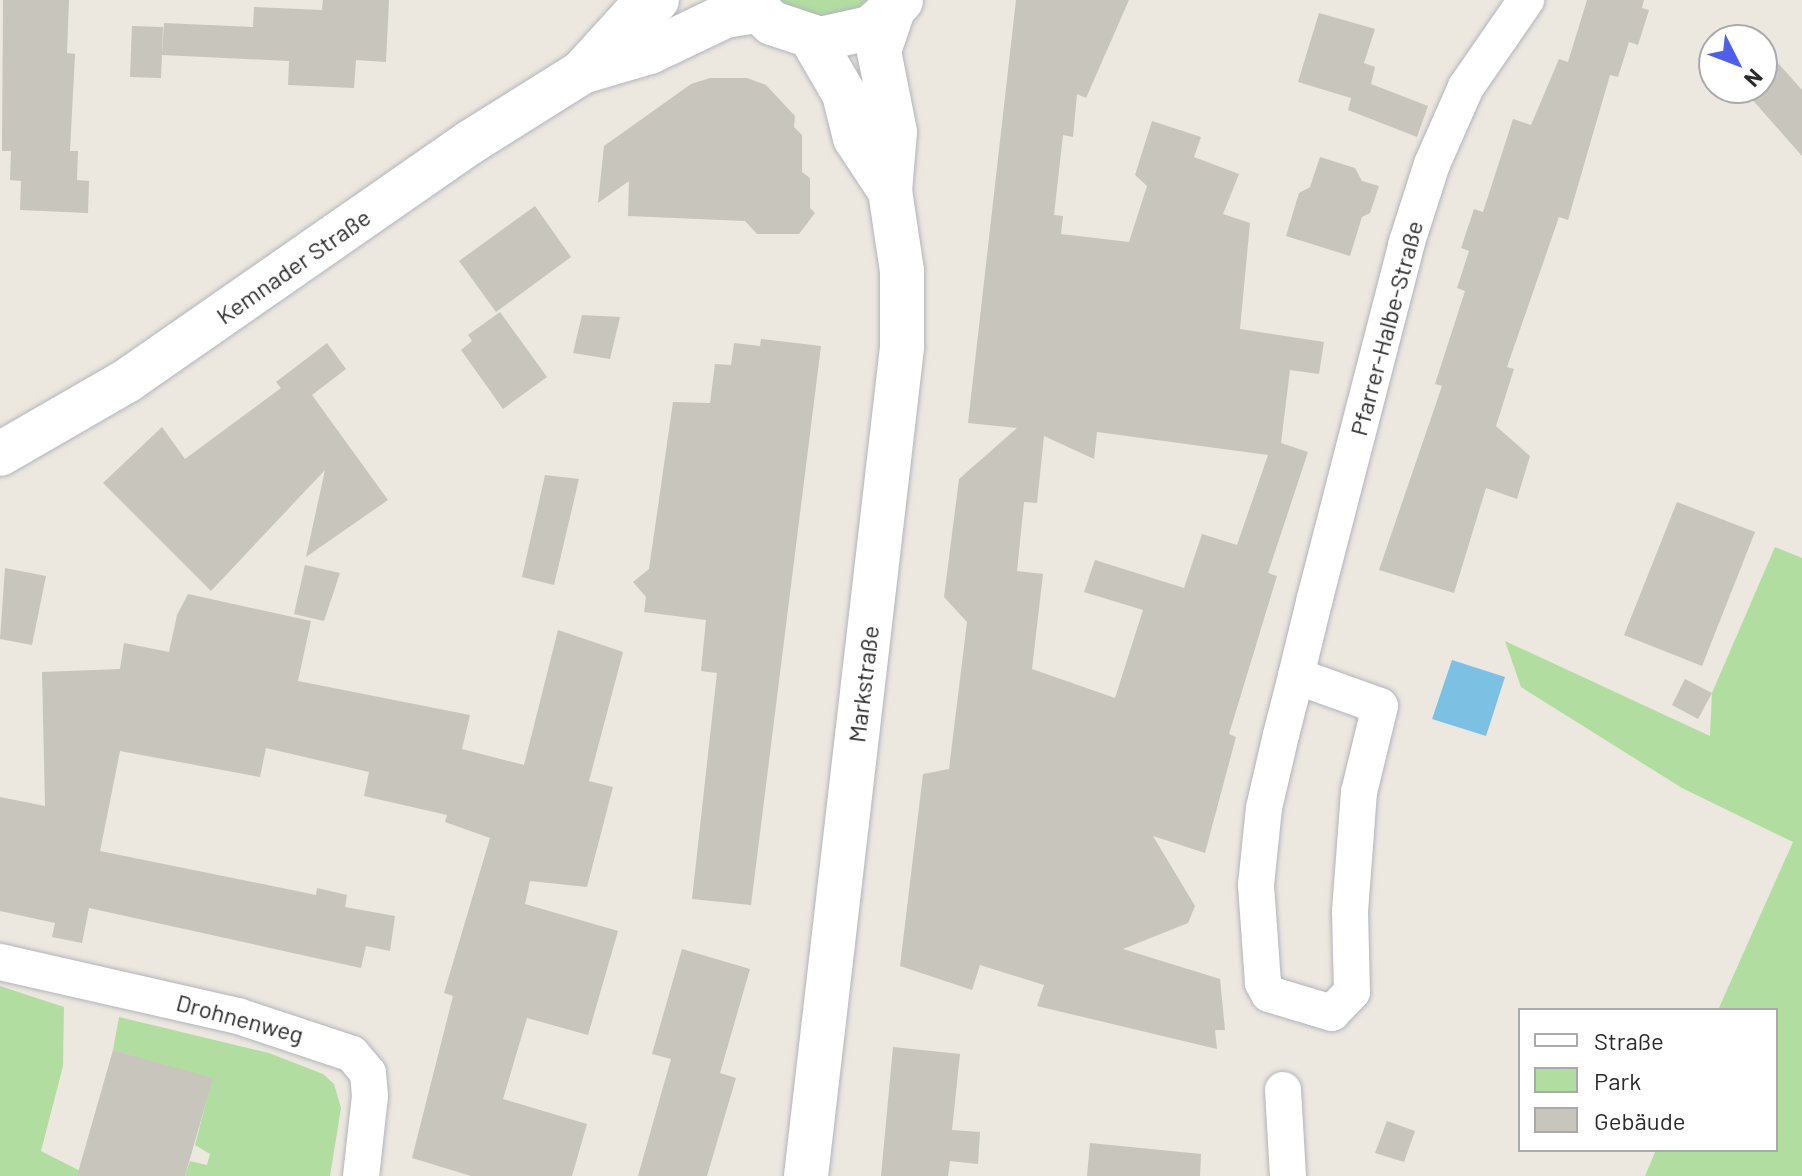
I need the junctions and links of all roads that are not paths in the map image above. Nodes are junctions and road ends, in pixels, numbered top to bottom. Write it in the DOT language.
graph roads {
  1 [pos="657,0"];
  2 [pos="1526,0"];
  3 [pos="752,5"];
  4 [pos="897,6"];
  5 [pos="811,37"];
  6 [pos="582,72"];
  7 [pos="890,191"];
  8 [pos="0,454"];
  9 [pos="1296,676"];
  10 [pos="0,962"];
  11 [pos="1283,1090"];
  12 [pos="361,1176"];
  13 [pos="806,1176"];
  14 [pos="1288,1176"];
  1 -- 6 [label="main road, Kemnader Straße"];
  2 -- 9 [label="street, Pfarrer-Halbe-Straße"];
  3 -- 5 [label="main road"];
  3 -- 6 [label="main road, Kemnader Straße"];
  4 -- 5 [label="main road"];
  4 -- 7 [label="main road, Markstraße"];
  5 -- 7 [label="main road, Markstraße"];
  6 -- 8 [label="main road, Kemnader Straße"];
  7 -- 13 [label="main road, Markstraße"];
  9 -- 9 [label="street, Pfarrer-Halbe-Straße"];
  10 -- 12 [label="street, Drohnenweg"];
  11 -- 14 [label="street"];
}
